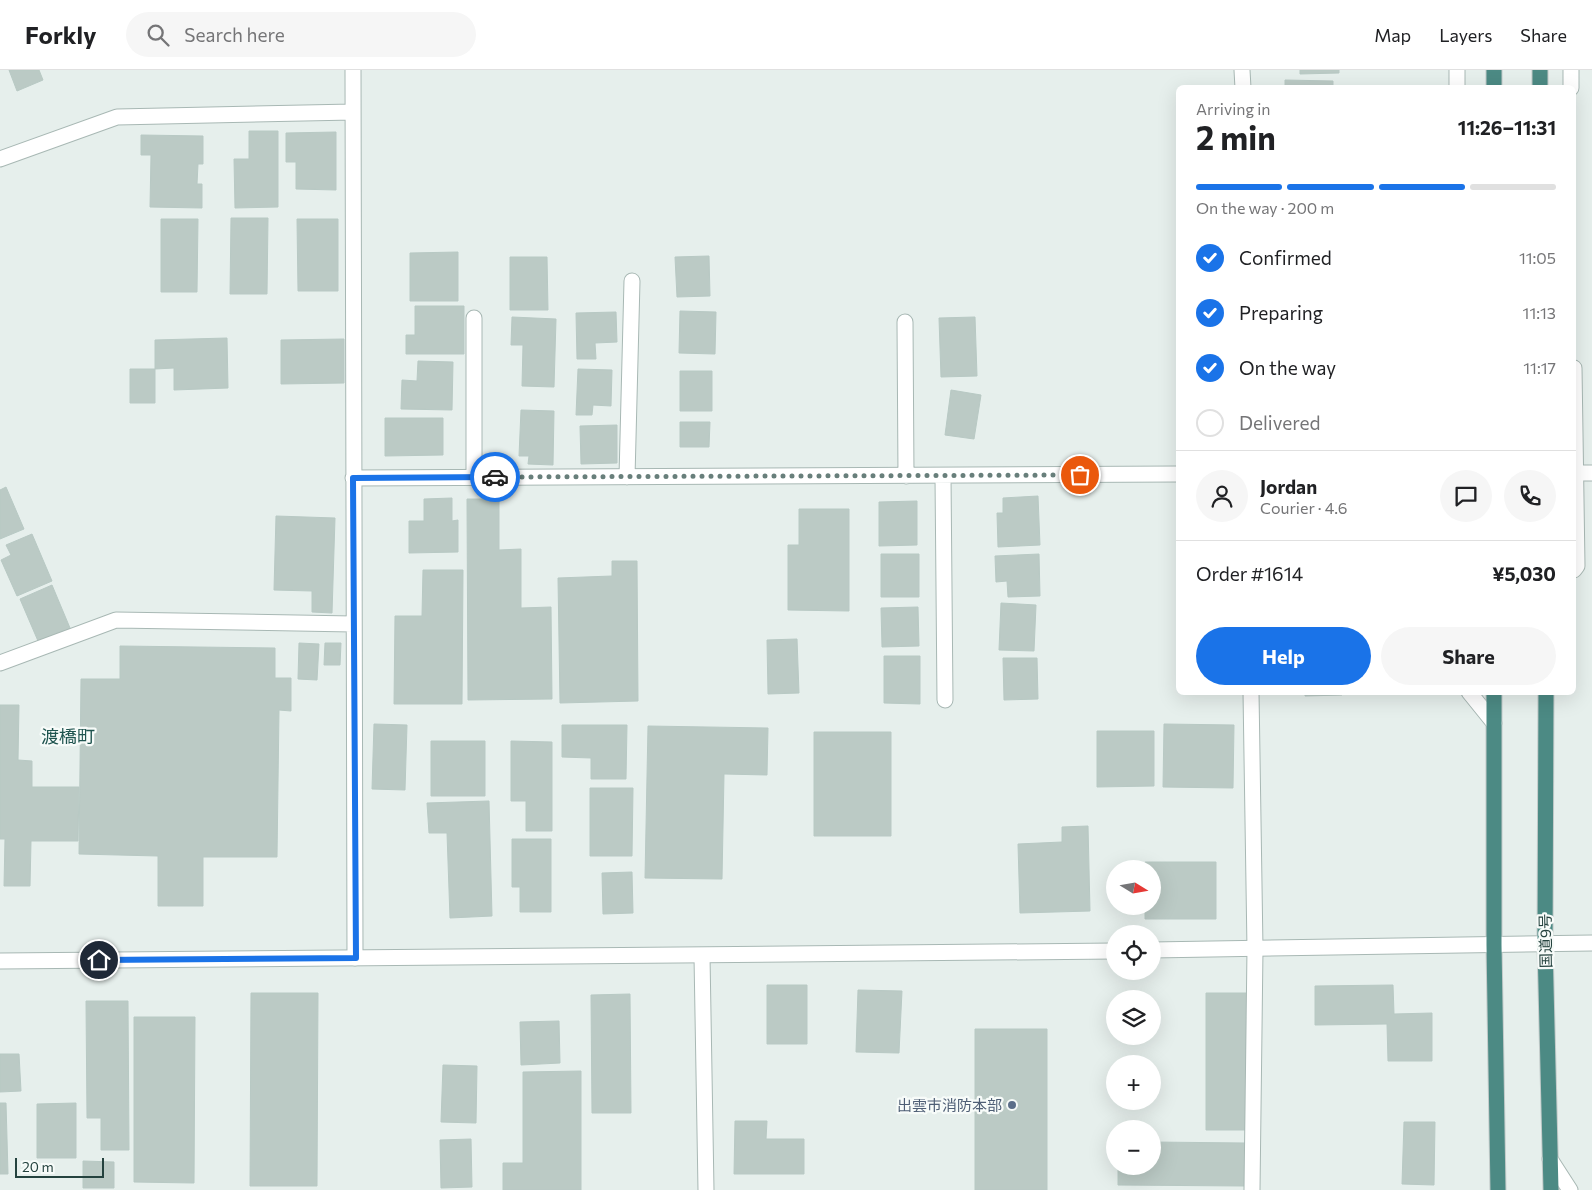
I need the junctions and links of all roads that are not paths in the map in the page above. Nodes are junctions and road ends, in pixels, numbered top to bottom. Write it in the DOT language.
graph roads {
  1 [pos="354,70"];
  2 [pos="1242,70"];
  3 [pos="1457,70"];
  4 [pos="1494,70"];
  5 [pos="1540,70"];
  6 [pos="1571,70"];
  7 [pos="1242,85"];
  8 [pos="1457,85"];
  9 [pos="1494,85"];
  10 [pos="1540,85"];
  11 [pos="1571,85"];
  12 [pos="353,112"];
  13 [pos="0,159"];
  14 [pos="632,281"];
  15 [pos="474,318"];
  16 [pos="905,322"];
  17 [pos="1576,473"];
  18 [pos="1592,473"];
  19 [pos="1176,474"];
  20 [pos="906,476"];
  21 [pos="942,476"];
  22 [pos="474,477"];
  23 [pos="627,477"];
  24 [pos="353,478"];
  25 [pos="1576,567"];
  26 [pos="353,624"];
  27 [pos="0,663"];
  28 [pos="1251,695"];
  29 [pos="1471,695"];
  30 [pos="1494,695"];
  31 [pos="1546,695"];
  32 [pos="945,700"];
  33 [pos="1494,723"];
  34 [pos="1592,943"];
  35 [pos="1494,945"];
  36 [pos="1545,945"];
  37 [pos="1255,949"];
  38 [pos="1161,950"];
  39 [pos="1106,951"];
  40 [pos="702,956"];
  41 [pos="356,958"];
  42 [pos="0,961"];
  43 [pos="1550,1159"];
  44 [pos="706,1190"];
  45 [pos="1252,1190"];
  46 [pos="1498,1190"];
  47 [pos="1551,1190"];
  48 [pos="1570,1190"];
  1 -- 12 [label="street"];
  2 -- 7 [label="street"];
  3 -- 8 [label="street"];
  4 -- 9 [label="highway"];
  5 -- 10 [label="highway"];
  6 -- 11 [label="street"];
  12 -- 13 [label="street"];
  12 -- 24 [label="street"];
  14 -- 23 [label="street"];
  15 -- 22 [label="street"];
  16 -- 20 [label="street"];
  17 -- 18 [label="street"];
  17 -- 25 [label="street"];
  19 -- 21 [label="street"];
  20 -- 21 [label="street"];
  20 -- 23 [label="street"];
  21 -- 32 [label="street"];
  22 -- 23 [label="street"];
  22 -- 24 [label="street"];
  24 -- 26 [label="street"];
  26 -- 27 [label="street"];
  26 -- 41 [label="street"];
  28 -- 37 [label="street"];
  29 -- 33 [label="street"];
  30 -- 33 [label="highway"];
  31 -- 36 [label="highway, 国道9号"];
  33 -- 35 [label="highway"];
  34 -- 36 [label="street"];
  35 -- 36 [label="street"];
  35 -- 37 [label="street"];
  35 -- 46 [label="highway"];
  36 -- 43 [label="highway, 国道9号"];
  37 -- 38 [label="street"];
  37 -- 45 [label="street"];
  39 -- 40 [label="street"];
  40 -- 41 [label="street"];
  40 -- 44 [label="street"];
  41 -- 42 [label="street"];
  43 -- 47 [label="highway, 国道9号"];
  43 -- 48 [label="street"];
}
